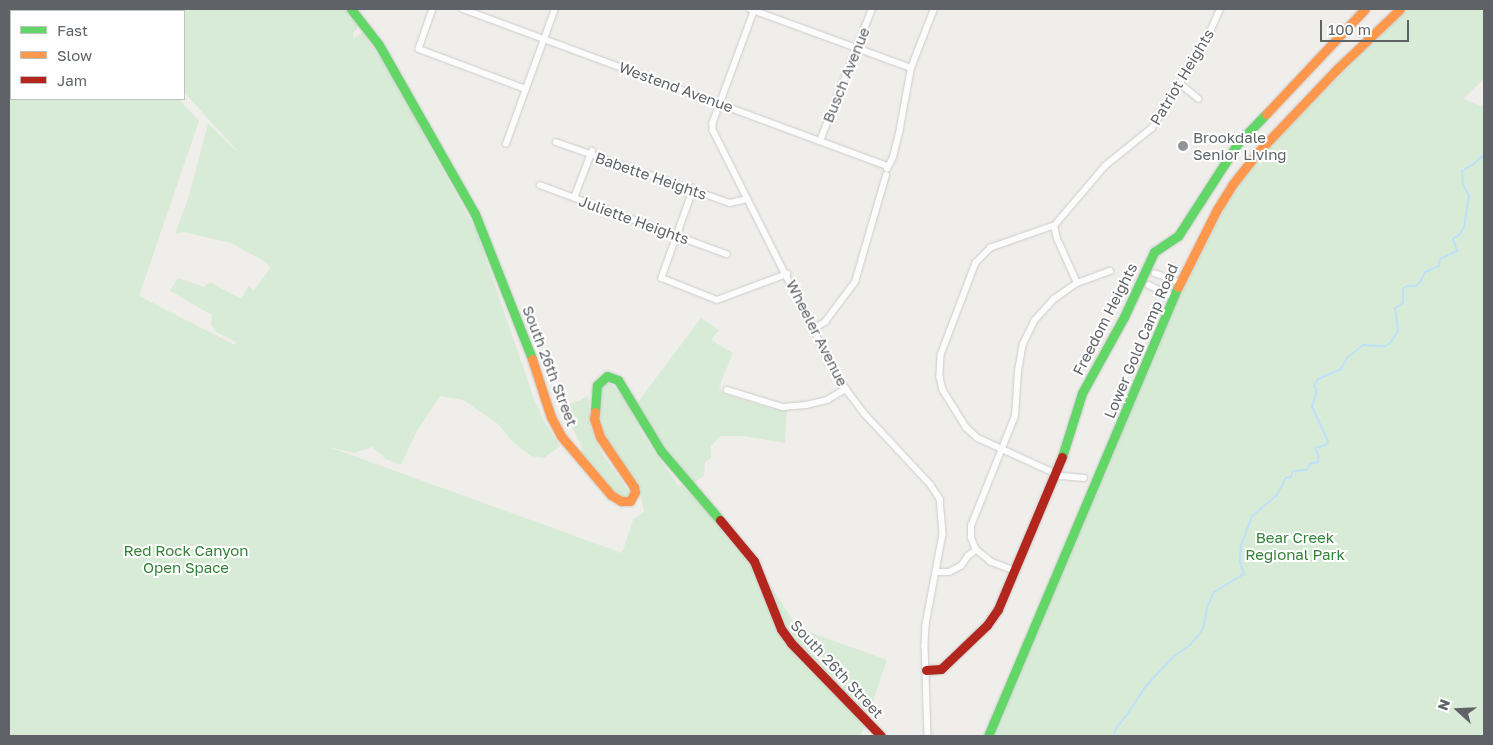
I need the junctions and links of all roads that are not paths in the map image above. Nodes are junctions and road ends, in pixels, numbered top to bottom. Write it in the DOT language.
graph roads {
  1 [pos="350,9"];
  2 [pos="433,9"];
  3 [pos="463,9"];
  4 [pos="556,9"];
  5 [pos="753,9"];
  6 [pos="872,9"];
  7 [pos="934,9"];
  8 [pos="1220,9"];
  9 [pos="1365,9"];
  10 [pos="1400,9"];
  11 [pos="544,39"];
  12 [pos="857,48"];
  13 [pos="911,68"];
  14 [pos="1181,84"];
  15 [pos="526,89"];
  16 [pos="1199,99"];
  17 [pos="720,104"];
  18 [pos="820,141"];
  19 [pos="556,142"];
  20 [pos="506,144"];
  21 [pos="591,152"];
  22 [pos="887,170"];
  23 [pos="540,185"];
  24 [pos="694,190"];
  25 [pos="574,198"];
  26 [pos="747,198"];
  27 [pos="1054,226"];
  28 [pos="677,236"];
  29 [pos="727,254"];
  30 [pos="1110,271"];
  31 [pos="787,274"];
  32 [pos="1077,283"];
  33 [pos="1180,283"];
  34 [pos="1174,297"];
  35 [pos="815,328"];
  36 [pos="846,389"];
  37 [pos="726,390"];
  38 [pos="1002,449"];
  39 [pos="1057,472"];
  40 [pos="1084,478"];
  41 [pos="976,550"];
  42 [pos="1014,571"];
  43 [pos="937,572"];
  44 [pos="926,670"];
  45 [pos="881,736"];
  46 [pos="928,736"];
  47 [pos="988,736"];
  1 -- 45 [label="street, South 26th Street"];
  2 -- 15 [label="street"];
  3 -- 11 [label="street, Westend Avenue"];
  4 -- 11 [label="street"];
  5 -- 12 [label="street"];
  5 -- 17 [label="street, Wheeler Avenue"];
  6 -- 12 [label="street, Busch Avenue"];
  7 -- 13 [label="street"];
  8 -- 14 [label="street, Patriot Heights"];
  9 -- 39 [label="street, Freedom Heights"];
  10 -- 33 [label="street, Lower Gold Camp Road"];
  11 -- 15 [label="street"];
  11 -- 17 [label="street, Westend Avenue"];
  12 -- 13 [label="street"];
  12 -- 18 [label="street, Busch Avenue"];
  13 -- 22 [label="street"];
  14 -- 16 [label="street"];
  14 -- 27 [label="street, Patriot Heights"];
  15 -- 20 [label="street"];
  17 -- 18 [label="street, Westend Avenue"];
  17 -- 26 [label="street, Wheeler Avenue"];
  18 -- 22 [label="street, Westend Avenue"];
  19 -- 21 [label="street, Babette Heights"];
  21 -- 24 [label="street, Babette Heights"];
  21 -- 25 [label="street"];
  22 -- 35 [label="street"];
  23 -- 25 [label="street, Juliette Heights"];
  24 -- 26 [label="street, Babette Heights"];
  24 -- 28 [label="street"];
  25 -- 28 [label="street, Juliette Heights"];
  26 -- 31 [label="street, Wheeler Avenue"];
  27 -- 32 [label="street"];
  27 -- 38 [label="street"];
  28 -- 29 [label="street, Juliette Heights"];
  28 -- 31 [label="street"];
  30 -- 32 [label="street"];
  31 -- 35 [label="street, Wheeler Avenue"];
  32 -- 38 [label="street"];
  33 -- 34 [label="street, Lower Gold Camp Road"];
  33 -- 34 [label="street"];
  34 -- 47 [label="street, Lower Gold Camp Road"];
  35 -- 36 [label="street, Wheeler Avenue"];
  36 -- 37 [label="street"];
  36 -- 43 [label="street, Wheeler Avenue"];
  38 -- 39 [label="street"];
  38 -- 41 [label="street"];
  39 -- 40 [label="street"];
  39 -- 42 [label="street, Freedom Heights"];
  41 -- 42 [label="street"];
  41 -- 43 [label="street"];
  42 -- 44 [label="street, Freedom Heights"];
  43 -- 44 [label="street, Wheeler Avenue"];
  44 -- 46 [label="street, Wheeler Avenue"];
}
